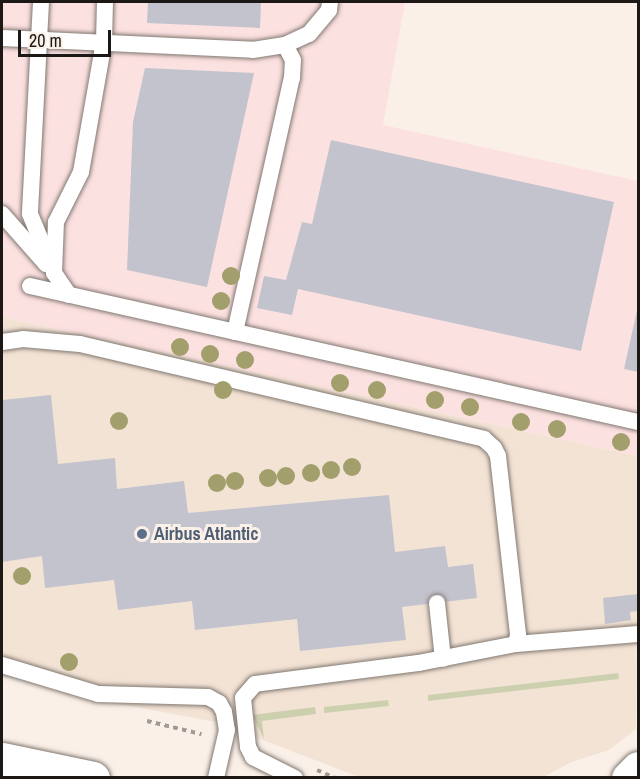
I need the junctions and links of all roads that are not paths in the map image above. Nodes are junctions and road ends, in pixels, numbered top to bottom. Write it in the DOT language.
graph roads {
  1 [pos="41,2"];
  2 [pos="105,2"];
  3 [pos="330,2"];
  4 [pos="2,38"];
  5 [pos="39,40"];
  6 [pos="104,42"];
  7 [pos="285,45"];
  8 [pos="2,214"];
  9 [pos="54,273"];
  10 [pos="30,286"];
  11 [pos="69,295"];
  12 [pos="235,332"];
  13 [pos="2,342"];
  14 [pos="639,422"];
  15 [pos="436,603"];
  16 [pos="639,634"];
  17 [pos="516,644"];
  18 [pos="443,659"];
  19 [pos="2,665"];
  20 [pos="2,759"];
  21 [pos="639,768"];
  22 [pos="301,772"];
  23 [pos="93,777"];
  24 [pos="216,777"];
  25 [pos="628,777"];
  1 -- 5 [label="lane"];
  2 -- 6 [label="lane"];
  3 -- 7 [label="lane"];
  4 -- 5 [label="lane"];
  5 -- 6 [label="lane"];
  5 -- 9 [label="lane"];
  6 -- 7 [label="lane"];
  6 -- 9 [label="lane"];
  7 -- 12 [label="lane"];
  8 -- 9 [label="lane"];
  9 -- 11 [label="lane"];
  10 -- 11 [label="lane"];
  11 -- 12 [label="lane"];
  12 -- 14 [label="lane"];
  13 -- 17 [label="lane"];
  15 -- 18 [label="lane"];
  16 -- 17 [label="lane"];
  17 -- 18 [label="lane"];
  18 -- 22 [label="lane"];
  19 -- 24 [label="lane"];
  20 -- 23 [label="street"];
  21 -- 25 [label="street"];
}
